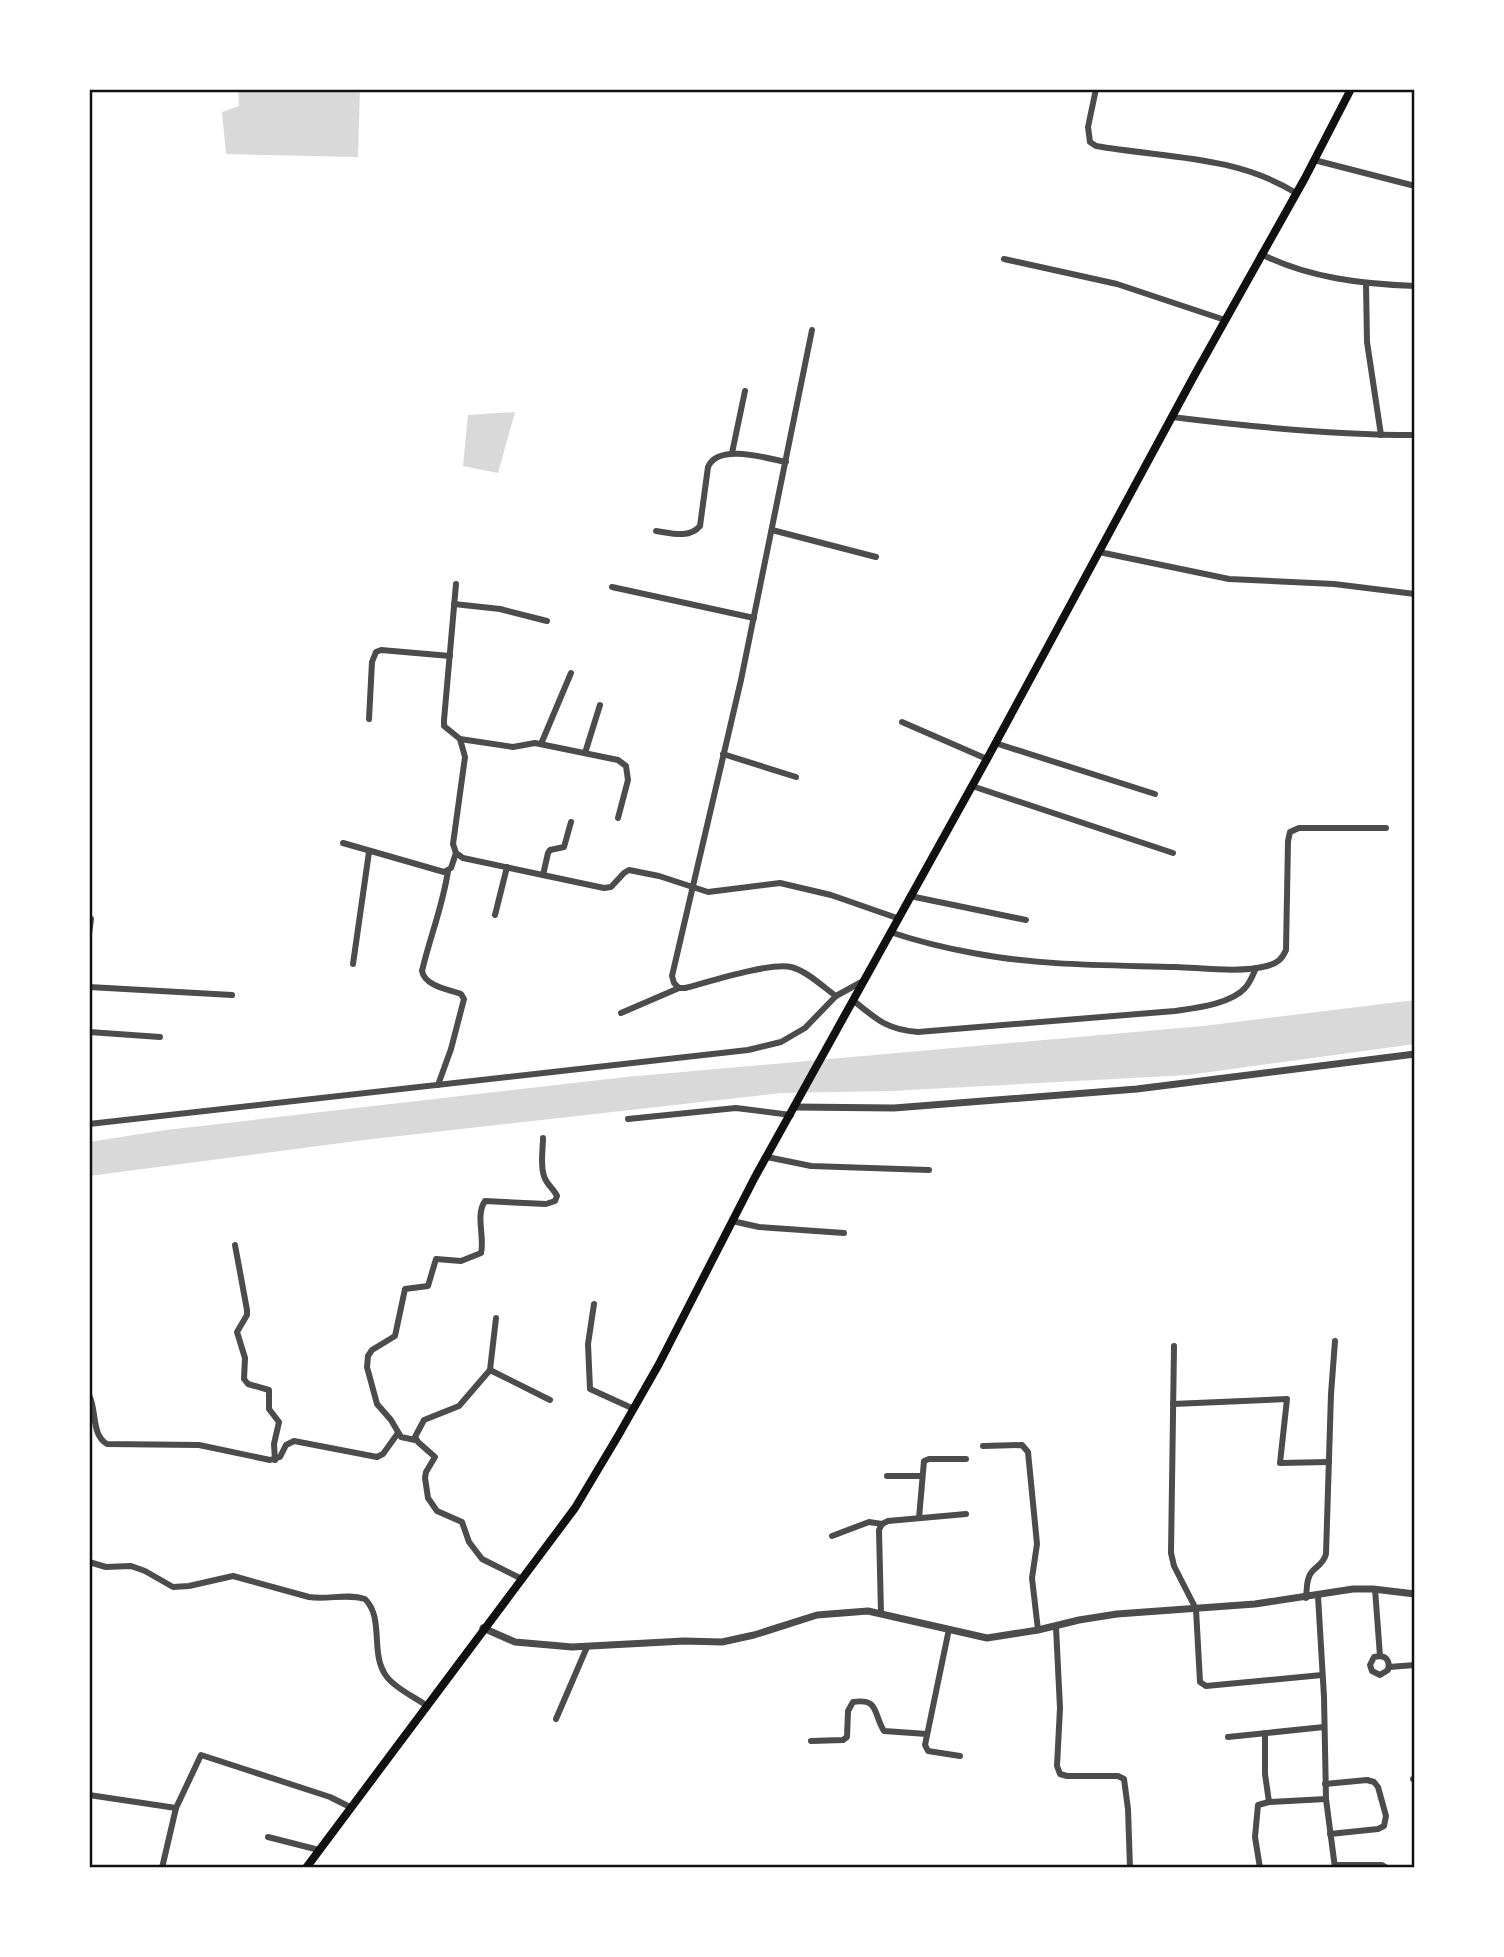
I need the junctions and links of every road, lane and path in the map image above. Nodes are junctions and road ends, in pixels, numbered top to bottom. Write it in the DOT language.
graph roads {
  1 [pos="1096,89"];
  2 [pos="1351,89"];
  3 [pos="1314,160"];
  4 [pos="1415,186"];
  5 [pos="1296,193"];
  6 [pos="1261,254"];
  7 [pos="1004,259"];
  8 [pos="1366,283"];
  9 [pos="1415,286"];
  10 [pos="1225,320"];
  11 [pos="812,330"];
  12 [pos="745,391"];
  13 [pos="1172,417"];
  14 [pos="1381,435"];
  15 [pos="1415,435"];
  16 [pos="732,453"];
  17 [pos="786,462"];
  18 [pos="772,530"];
  19 [pos="656,531"];
  20 [pos="1099,552"];
  21 [pos="876,558"];
  22 [pos="456,584"];
  23 [pos="612,587"];
  24 [pos="1415,594"];
  25 [pos="454,604"];
  26 [pos="754,618"];
  27 [pos="547,621"];
  28 [pos="450,656"];
  29 [pos="570,673"];
  30 [pos="600,705"];
  31 [pos="369,719"];
  32 [pos="902,722"];
  33 [pos="460,739"];
  34 [pos="995,743"];
  35 [pos="541,744"];
  36 [pos="585,753"];
  37 [pos="723,754"];
  38 [pos="987,759"];
  39 [pos="796,777"];
  40 [pos="972,786"];
  41 [pos="1155,794"];
  42 [pos="618,818"];
  43 [pos="571,822"];
  44 [pos="1387,828"];
  45 [pos="343,843"];
  46 [pos="369,852"];
  47 [pos="456,853"];
  48 [pos="1173,853"];
  49 [pos="507,867"];
  50 [pos="448,871"];
  51 [pos="543,875"];
  52 [pos="692,889"];
  53 [pos="910,896"];
  54 [pos="495,915"];
  55 [pos="897,918"];
  56 [pos="91,919"];
  57 [pos="1026,920"];
  58 [pos="890,932"];
  59 [pos="89,933"];
  60 [pos="352,964"];
  61 [pos="1256,968"];
  62 [pos="865,980"];
  63 [pos="89,986"];
  64 [pos="679,988"];
  65 [pos="232,995"];
  66 [pos="836,996"];
  67 [pos="854,1002"];
  68 [pos="621,1013"];
  69 [pos="89,1032"];
  70 [pos="160,1037"];
  71 [pos="1415,1054"];
  72 [pos="438,1085"];
  73 [pos="795,1107"];
  74 [pos="628,1119"];
  75 [pos="89,1124"];
  76 [pos="543,1138"];
  77 [pos="767,1157"];
  78 [pos="929,1170"];
  79 [pos="732,1221"];
  80 [pos="844,1233"];
  81 [pos="235,1245"];
  82 [pos="594,1304"];
  83 [pos="496,1318"];
  84 [pos="1335,1341"];
  85 [pos="1174,1346"];
  86 [pos="490,1370"];
  87 [pos="89,1395"];
  88 [pos="550,1400"];
  89 [pos="1173,1404"];
  90 [pos="634,1409"];
  91 [pos="398,1433"];
  92 [pos="415,1440"];
  93 [pos="983,1446"];
  94 [pos="966,1459"];
  95 [pos="275,1460"];
  96 [pos="1329,1462"];
  97 [pos="887,1476"];
  98 [pos="921,1476"];
  99 [pos="965,1514"];
  100 [pos="919,1518"];
  101 [pos="882,1524"];
  102 [pos="832,1536"];
  103 [pos="89,1562"];
  104 [pos="522,1579"];
  105 [pos="1375,1589"];
  106 [pos="1415,1594"];
  107 [pos="1318,1596"];
  108 [pos="1306,1598"];
  109 [pos="1196,1609"];
  110 [pos="881,1613"];
  111 [pos="1056,1627"];
  112 [pos="483,1628"];
  113 [pos="949,1629"];
  114 [pos="1038,1630"];
  115 [pos="587,1647"];
  116 [pos="1380,1656"];
  117 [pos="1415,1665"];
  118 [pos="1389,1667"];
  119 [pos="1322,1675"];
  120 [pos="427,1706"];
  121 [pos="556,1719"];
  122 [pos="1324,1727"];
  123 [pos="1265,1733"];
  124 [pos="927,1734"];
  125 [pos="1228,1737"];
  126 [pos="811,1741"];
  127 [pos="960,1756"];
  128 [pos="1325,1784"];
  129 [pos="89,1796"];
  130 [pos="1326,1799"];
  131 [pos="1269,1802"];
  132 [pos="350,1807"];
  133 [pos="176,1808"];
  134 [pos="1330,1834"];
  135 [pos="268,1837"];
  136 [pos="319,1850"];
  137 [pos="1335,1867"];
  138 [pos="162,1868"];
  139 [pos="306,1868"];
  140 [pos="1130,1868"];
  141 [pos="1259,1868"];
  142 [pos="1387,1868"];
  1 -- 5 [label="street"];
  2 -- 3 [label="main road"];
  3 -- 4 [label="street"];
  3 -- 5 [label="main road"];
  5 -- 6 [label="main road"];
  6 -- 8 [label="street"];
  6 -- 10 [label="main road"];
  7 -- 10 [label="street"];
  8 -- 9 [label="street"];
  8 -- 14 [label="street"];
  10 -- 13 [label="main road"];
  11 -- 17 [label="street"];
  12 -- 16 [label="street"];
  13 -- 14 [label="street"];
  13 -- 20 [label="main road"];
  14 -- 15 [label="street"];
  16 -- 17 [label="street"];
  16 -- 19 [label="street"];
  17 -- 18 [label="street"];
  18 -- 21 [label="street"];
  18 -- 26 [label="street"];
  20 -- 24 [label="street"];
  20 -- 34 [label="main road"];
  22 -- 25 [label="street"];
  23 -- 26 [label="street"];
  25 -- 27 [label="street"];
  25 -- 28 [label="street"];
  26 -- 37 [label="street"];
  28 -- 31 [label="street"];
  28 -- 33 [label="street"];
  29 -- 35 [label="street"];
  30 -- 36 [label="street"];
  32 -- 38 [label="street"];
  33 -- 35 [label="street"];
  33 -- 47 [label="street"];
  34 -- 38 [label="main road"];
  34 -- 41 [label="street"];
  35 -- 36 [label="street"];
  36 -- 42 [label="street"];
  37 -- 39 [label="street"];
  37 -- 52 [label="street"];
  38 -- 40 [label="main road"];
  40 -- 48 [label="street"];
  40 -- 53 [label="main road"];
  43 -- 51 [label="street"];
  44 -- 61 [label="street"];
  45 -- 46 [label="street"];
  46 -- 50 [label="street"];
  46 -- 60 [label="street"];
  47 -- 49 [label="street"];
  47 -- 50 [label="street"];
  49 -- 51 [label="street"];
  49 -- 54 [label="street"];
  50 -- 72 [label="street"];
  51 -- 52 [label="street"];
  52 -- 55 [label="street"];
  52 -- 64 [label="street"];
  53 -- 55 [label="main road"];
  53 -- 57 [label="street"];
  55 -- 58 [label="main road"];
  56 -- 59 [label="street"];
  58 -- 61 [label="street"];
  58 -- 62 [label="main road"];
  61 -- 67 [label="street"];
  62 -- 66 [label="street"];
  62 -- 67 [label="main road"];
  63 -- 65 [label="street"];
  64 -- 66 [label="street"];
  64 -- 68 [label="street"];
  66 -- 72 [label="street"];
  67 -- 73 [label="main road"];
  69 -- 70 [label="street"];
  71 -- 73 [label="street"];
  72 -- 75 [label="street"];
  73 -- 74 [label="street"];
  73 -- 77 [label="main road"];
  76 -- 91 [label="street"];
  77 -- 78 [label="street"];
  77 -- 79 [label="main road"];
  79 -- 80 [label="street"];
  79 -- 90 [label="main road"];
  81 -- 95 [label="street"];
  82 -- 90 [label="street"];
  83 -- 86 [label="street"];
  84 -- 96 [label="street"];
  85 -- 89 [label="street"];
  86 -- 88 [label="street"];
  86 -- 92 [label="street"];
  87 -- 95 [label="street"];
  89 -- 96 [label="street"];
  89 -- 109 [label="street"];
  90 -- 104 [label="main road"];
  91 -- 92 [label="street"];
  91 -- 95 [label="street"];
  92 -- 104 [label="street"];
  93 -- 114 [label="street"];
  94 -- 98 [label="street"];
  96 -- 108 [label="street"];
  97 -- 98 [label="street"];
  98 -- 100 [label="street"];
  99 -- 100 [label="street"];
  100 -- 101 [label="street"];
  101 -- 102 [label="street"];
  101 -- 110 [label="street"];
  103 -- 120 [label="street"];
  104 -- 112 [label="main road"];
  105 -- 106 [label="street"];
  105 -- 107 [label="street"];
  105 -- 116 [label="street"];
  107 -- 108 [label="street"];
  107 -- 119 [label="street"];
  108 -- 109 [label="street"];
  109 -- 111 [label="street"];
  109 -- 119 [label="street"];
  110 -- 113 [label="street"];
  110 -- 115 [label="street"];
  111 -- 114 [label="street"];
  111 -- 140 [label="street"];
  112 -- 115 [label="street"];
  112 -- 120 [label="main road"];
  113 -- 114 [label="street"];
  113 -- 124 [label="street"];
  115 -- 121 [label="street"];
  116 -- 118 [label="street"];
  116 -- 118 [label="street"];
  117 -- 118 [label="street"];
  119 -- 122 [label="street"];
  120 -- 132 [label="main road"];
  122 -- 123 [label="street"];
  122 -- 128 [label="street"];
  123 -- 125 [label="street"];
  123 -- 131 [label="street"];
  124 -- 126 [label="street"];
  124 -- 127 [label="street"];
  128 -- 130 [label="street"];
  128 -- 134 [label="street"];
  129 -- 133 [label="street"];
  130 -- 131 [label="street"];
  130 -- 134 [label="street"];
  131 -- 141 [label="street"];
  132 -- 133 [label="street"];
  132 -- 136 [label="main road"];
  133 -- 138 [label="street"];
  134 -- 137 [label="street"];
  135 -- 136 [label="street"];
  136 -- 139 [label="main road"];
  137 -- 142 [label="street"];
}
